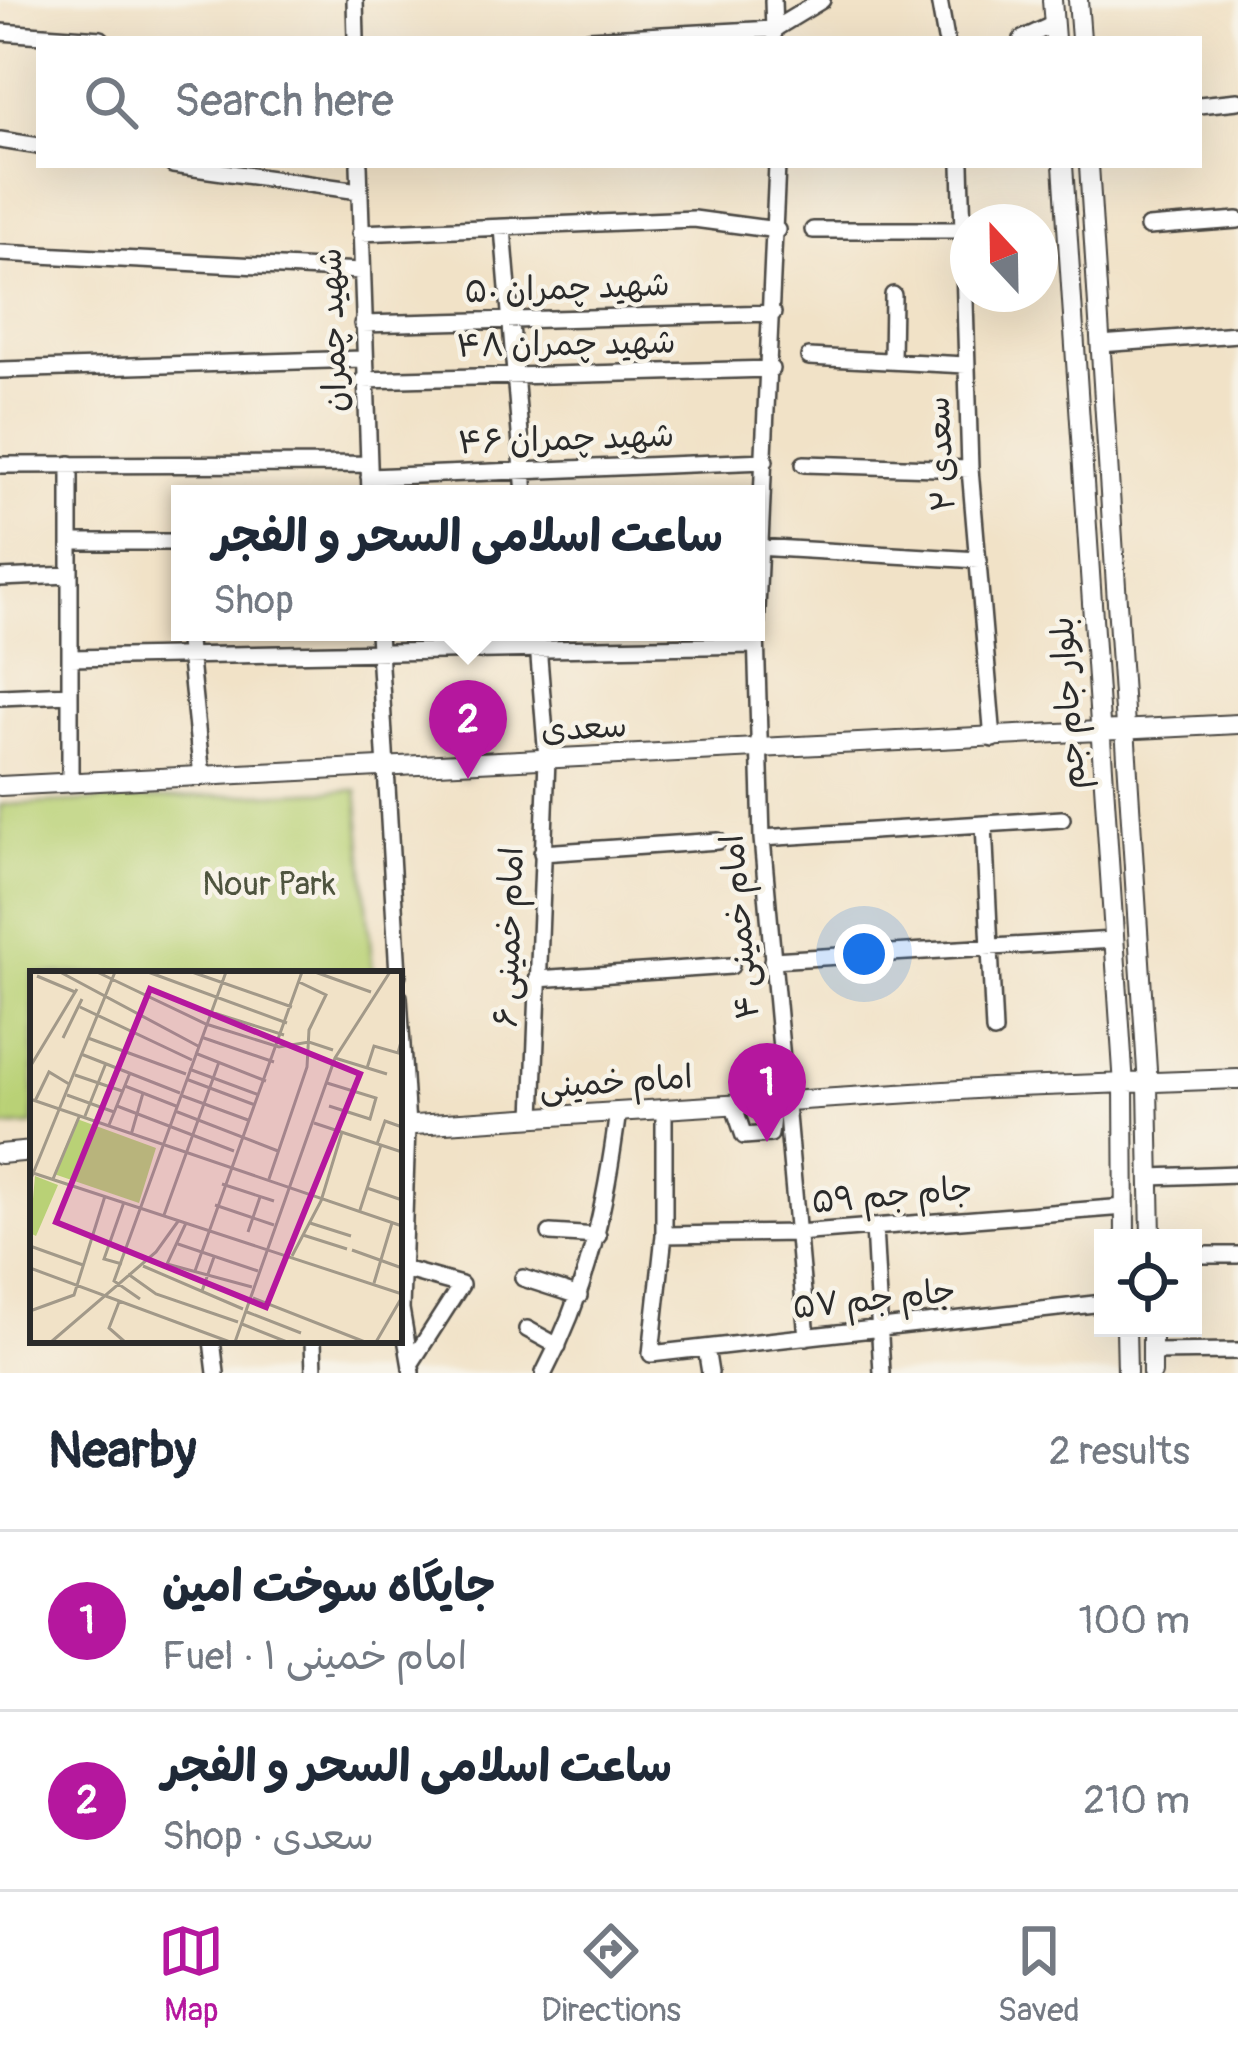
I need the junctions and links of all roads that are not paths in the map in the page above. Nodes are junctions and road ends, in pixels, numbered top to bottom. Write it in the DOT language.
graph roads {
  1 [pos="355,0"];
  2 [pos="773,0"];
  3 [pos="823,0"];
  4 [pos="939,0"];
  5 [pos="1052,0"];
  6 [pos="1078,0"];
  7 [pos="0,32"];
  8 [pos="1054,32"];
  9 [pos="774,34"];
  10 [pos="64,36"];
  11 [pos="356,36"];
  12 [pos="700,36"];
  13 [pos="945,36"];
  14 [pos="1081,36"];
  15 [pos="1238,101"];
  16 [pos="1202,105"];
  17 [pos="0,140"];
  18 [pos="31,145"];
  19 [pos="194,168"];
  20 [pos="358,168"];
  21 [pos="777,168"];
  22 [pos="961,168"];
  23 [pos="1063,168"];
  24 [pos="1089,168"];
  25 [pos="359,191"];
  26 [pos="962,204"];
  27 [pos="1238,220"];
  28 [pos="1148,227"];
  29 [pos="503,228"];
  30 [pos="777,230"];
  31 [pos="813,230"];
  32 [pos="950,230"];
  33 [pos="360,233"];
  34 [pos="0,253"];
  35 [pos="361,272"];
  36 [pos="893,295"];
  37 [pos="965,312"];
  38 [pos="773,313"];
  39 [pos="510,320"];
  40 [pos="362,324"];
  41 [pos="1238,334"];
  42 [pos="1100,344"];
  43 [pos="809,357"];
  44 [pos="362,359"];
  45 [pos="892,362"];
  46 [pos="966,365"];
  47 [pos="771,369"];
  48 [pos="0,370"];
  49 [pos="515,375"];
  50 [pos="363,380"];
  51 [pos="765,461"];
  52 [pos="70,464"];
  53 [pos="804,464"];
  54 [pos="0,465"];
  55 [pos="970,469"];
  56 [pos="523,470"];
  57 [pos="369,478"];
  58 [pos="524,485"];
  59 [pos="763,485"];
  60 [pos="70,542"];
  61 [pos="171,542"];
  62 [pos="765,546"];
  63 [pos="979,560"];
  64 [pos="70,574"];
  65 [pos="0,578"];
  66 [pos="188,641"];
  67 [pos="378,641"];
  68 [pos="527,641"];
  69 [pos="537,641"];
  70 [pos="756,641"];
  71 [pos="190,653"];
  72 [pos="379,656"];
  73 [pos="70,658"];
  74 [pos="70,694"];
  75 [pos="0,697"];
  76 [pos="1238,724"];
  77 [pos="1126,733"];
  78 [pos="1100,734"];
  79 [pos="993,739"];
  80 [pos="759,749"];
  81 [pos="548,759"];
  82 [pos="386,767"];
  83 [pos="202,777"];
  84 [pos="70,783"];
  85 [pos="0,786"];
  86 [pos="1062,819"];
  87 [pos="985,824"];
  88 [pos="762,838"];
  89 [pos="718,841"];
  90 [pos="542,853"];
  91 [pos="1114,940"];
  92 [pos="990,949"];
  93 [pos="772,959"];
  94 [pos="731,965"];
  95 [pos="398,971"];
  96 [pos="538,979"];
  97 [pos="994,1031"];
  98 [pos="1238,1078"];
  99 [pos="1124,1086"];
  100 [pos="1148,1086"];
  101 [pos="402,1094"];
  102 [pos="780,1101"];
  103 [pos="733,1104"];
  104 [pos="664,1108"];
  105 [pos="618,1112"];
  106 [pos="533,1117"];
  107 [pos="403,1126"];
  108 [pos="30,1151"];
  109 [pos="0,1154"];
  110 [pos="1238,1174"];
  111 [pos="1150,1177"];
  112 [pos="1124,1207"];
  113 [pos="874,1227"];
  114 [pos="1125,1229"];
  115 [pos="1150,1229"];
  116 [pos="550,1233"];
  117 [pos="797,1233"];
  118 [pos="664,1234"];
  119 [pos="598,1236"];
  120 [pos="1202,1255"];
  121 [pos="1238,1255"];
  122 [pos="403,1269"];
  123 [pos="523,1278"];
  124 [pos="402,1289"];
  125 [pos="579,1296"];
  126 [pos="1094,1305"];
  127 [pos="402,1315"];
  128 [pos="880,1328"];
  129 [pos="527,1329"];
  130 [pos="807,1336"];
  131 [pos="1126,1337"];
  132 [pos="1152,1337"];
  133 [pos="212,1343"];
  134 [pos="313,1343"];
  135 [pos="558,1346"];
  136 [pos="706,1348"];
  137 [pos="1152,1352"];
  138 [pos="1238,1352"];
  139 [pos="411,1368"];
  140 [pos="216,1373"];
  141 [pos="314,1373"];
  142 [pos="544,1373"];
  143 [pos="710,1373"];
  144 [pos="882,1373"];
  145 [pos="1127,1373"];
  146 [pos="1152,1373"];
  1 -- 11 [label="street"];
  2 -- 9 [label="street"];
  3 -- 9 [label="street"];
  4 -- 13 [label="street"];
  5 -- 8 [label="main road"];
  6 -- 14 [label="main road"];
  7 -- 10 [label="street"];
  9 -- 12 [label="street"];
  15 -- 16 [label="street"];
  17 -- 18 [label="street"];
  19 -- 25 [label="street"];
  20 -- 25 [label="street, شهید چمران"];
  21 -- 30 [label="street, امام خمینی ۴"];
  22 -- 26 [label="street, سعدی ۲"];
  23 -- 78 [label="main road, بلوار جام جم"];
  24 -- 42 [label="main road, بلوار جام جم"];
  25 -- 33 [label="street, شهید چمران"];
  27 -- 28 [label="street"];
  29 -- 30 [label="street"];
  29 -- 33 [label="street"];
  29 -- 39 [label="street"];
  30 -- 38 [label="street, امام خمینی ۴"];
  31 -- 32 [label="street"];
  33 -- 35 [label="street, شهید چمران"];
  34 -- 35 [label="street"];
  35 -- 40 [label="street, شهید چمران"];
  36 -- 45 [label="street"];
  37 -- 46 [label="street, سعدی ۲"];
  38 -- 39 [label="street, شهید چمران ۵۰"];
  38 -- 47 [label="street, امام خمینی ۴"];
  39 -- 40 [label="street, شهید چمران ۵۰"];
  39 -- 49 [label="street"];
  40 -- 44 [label="street, شهید چمران"];
  41 -- 42 [label="street"];
  42 -- 77 [label="main road, بلوار جام جم"];
  43 -- 45 [label="street"];
  44 -- 48 [label="street"];
  44 -- 50 [label="street, شهید چمران"];
  45 -- 46 [label="street"];
  46 -- 55 [label="street, سعدی ۲"];
  47 -- 49 [label="street, شهید چمران ۴۸"];
  47 -- 51 [label="street, امام خمینی ۴"];
  49 -- 50 [label="street, شهید چمران ۴۸"];
  49 -- 56 [label="street"];
  50 -- 57 [label="street, شهید چمران"];
  51 -- 56 [label="street, شهید چمران ۴۶"];
  51 -- 59 [label="street, امام خمینی ۴"];
  52 -- 54 [label="street, شهید چمران ۴۶"];
  52 -- 57 [label="street, شهید چمران ۴۶"];
  52 -- 60 [label="street"];
  53 -- 55 [label="street"];
  55 -- 63 [label="street, سعدی ۲"];
  56 -- 57 [label="street, شهید چمران ۴۶"];
  56 -- 58 [label="street"];
  60 -- 61 [label="street"];
  60 -- 64 [label="street"];
  62 -- 63 [label="street"];
  63 -- 79 [label="street, سعدی ۲"];
  64 -- 65 [label="street"];
  64 -- 73 [label="street"];
  66 -- 71 [label="street"];
  67 -- 72 [label="street"];
  68 -- 72 [label="street"];
  69 -- 81 [label="street, امام خمینی ۶"];
  70 -- 80 [label="street, امام خمینی ۴"];
  71 -- 72 [label="street"];
  71 -- 73 [label="street"];
  71 -- 83 [label="street"];
  72 -- 82 [label="street"];
  73 -- 74 [label="street"];
  74 -- 75 [label="street"];
  74 -- 84 [label="street"];
  76 -- 77 [label="main road"];
  77 -- 78 [label="main road, سعدی"];
  77 -- 100 [label="main road, بلوار جام جم"];
  78 -- 79 [label="main road, سعدی"];
  78 -- 91 [label="main road, بلوار جام جم"];
  79 -- 80 [label="main road, سعدی"];
  80 -- 81 [label="main road, سعدی"];
  80 -- 88 [label="street, امام خمینی ۴"];
  81 -- 82 [label="main road, سعدی"];
  81 -- 90 [label="street, امام خمینی ۶"];
  82 -- 83 [label="main road, سعدی"];
  82 -- 95 [label="street"];
  83 -- 84 [label="main road, سعدی"];
  84 -- 85 [label="main road, سعدی"];
  86 -- 87 [label="street"];
  87 -- 88 [label="street"];
  87 -- 92 [label="street"];
  88 -- 93 [label="street, امام خمینی ۴"];
  89 -- 90 [label="street"];
  90 -- 96 [label="street, امام خمینی ۶"];
  91 -- 92 [label="street"];
  91 -- 99 [label="main road, بلوار جام جم"];
  92 -- 93 [label="street"];
  92 -- 97 [label="street"];
  93 -- 102 [label="street, امام خمینی ۴"];
  94 -- 96 [label="street"];
  96 -- 106 [label="street, امام خمینی ۶"];
  98 -- 100 [label="main road"];
  99 -- 100 [label="main road, امام خمینی"];
  99 -- 102 [label="main road, امام خمینی"];
  99 -- 112 [label="main road, بلوار جام جم"];
  100 -- 111 [label="main road, بلوار جام جم"];
  101 -- 107 [label="street"];
  102 -- 103 [label="main road, امام خمینی"];
  102 -- 103 [label="street"];
  102 -- 117 [label="street, امام خمینی ۴"];
  103 -- 104 [label="main road, امام خمینی"];
  104 -- 105 [label="main road, امام خمینی"];
  104 -- 118 [label="street"];
  105 -- 106 [label="main road, امام خمینی"];
  105 -- 119 [label="street"];
  106 -- 107 [label="main road, امام خمینی"];
  107 -- 122 [label="street"];
  108 -- 109 [label="main road"];
  110 -- 111 [label="street"];
  111 -- 115 [label="main road, بلوار جام جم"];
  112 -- 113 [label="street, جام جم ۵۹"];
  112 -- 114 [label="main road, بلوار جام جم"];
  113 -- 117 [label="street, جام جم ۵۹"];
  113 -- 128 [label="street"];
  116 -- 119 [label="street"];
  117 -- 118 [label="street, جام جم ۵۹"];
  117 -- 130 [label="street, امام خمینی ۴"];
  118 -- 136 [label="street, جام جم ۵۷"];
  119 -- 125 [label="street"];
  120 -- 121 [label="street"];
  122 -- 124 [label="street"];
  122 -- 139 [label="street"];
  123 -- 125 [label="street"];
  125 -- 135 [label="street"];
  126 -- 128 [label="street, جام جم ۵۷"];
  127 -- 139 [label="street"];
  128 -- 130 [label="street, جام جم ۵۷"];
  128 -- 144 [label="street"];
  129 -- 135 [label="street"];
  130 -- 136 [label="street, جام جم ۵۷"];
  131 -- 145 [label="main road"];
  132 -- 137 [label="main road"];
  133 -- 140 [label="street"];
  134 -- 141 [label="street"];
  135 -- 142 [label="street"];
  136 -- 143 [label="street"];
  137 -- 138 [label="street"];
  137 -- 146 [label="main road"];
}
